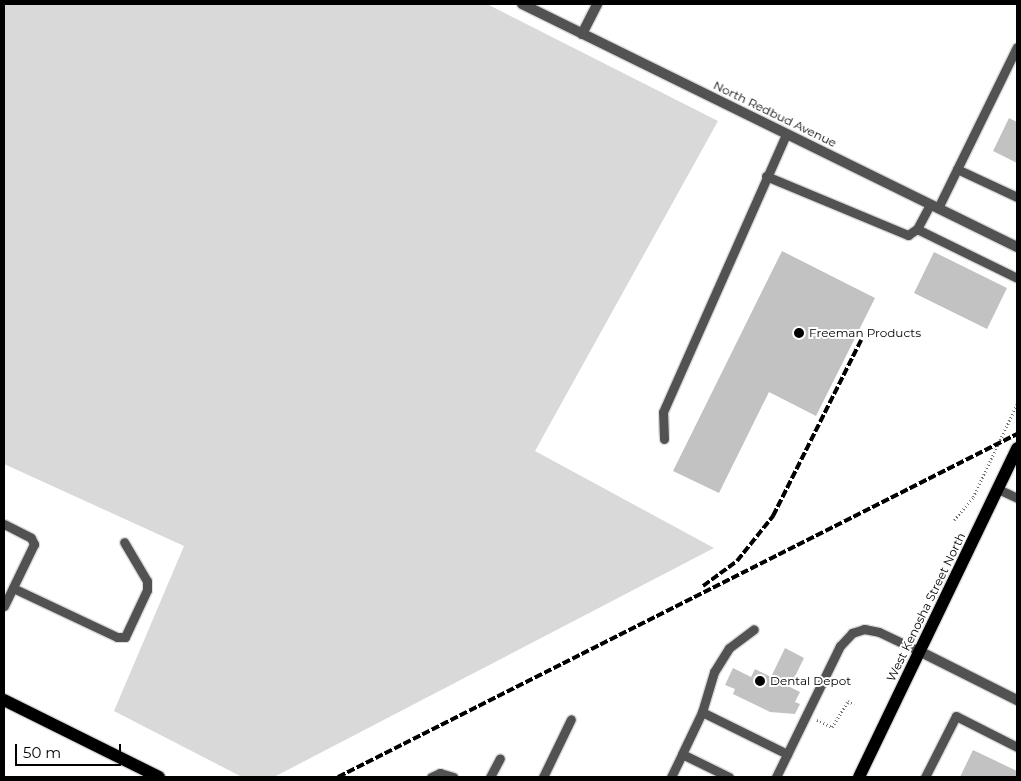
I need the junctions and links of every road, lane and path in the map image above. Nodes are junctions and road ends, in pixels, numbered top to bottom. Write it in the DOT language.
graph roads {
  1 [pos="522,4"];
  2 [pos="597,4"];
  3 [pos="582,34"];
  4 [pos="1017,47"];
  5 [pos="786,134"];
  6 [pos="957,169"];
  7 [pos="766,176"];
  8 [pos="1017,197"];
  9 [pos="934,206"];
  10 [pos="917,229"];
  11 [pos="1017,247"];
  12 [pos="1017,278"];
  13 [pos="1017,404"];
  14 [pos="664,439"];
  15 [pos="1017,448"];
  16 [pos="998,489"];
  17 [pos="1017,498"];
  18 [pos="954,520"];
  19 [pos="4,524"];
  20 [pos="124,542"];
  21 [pos="12,588"];
  22 [pos="4,606"];
  23 [pos="754,629"];
  24 [pos="920,651"];
  25 [pos="4,700"];
  26 [pos="1017,700"];
  27 [pos="854,704"];
  28 [pos="702,712"];
  29 [pos="807,715"];
  30 [pos="571,719"];
  31 [pos="1017,747"];
  32 [pos="682,754"];
  33 [pos="787,754"];
  34 [pos="500,758"];
  35 [pos="159,777"];
  36 [pos="431,777"];
  37 [pos="453,777"];
  38 [pos="490,777"];
  39 [pos="543,777"];
  40 [pos="671,777"];
  41 [pos="729,777"];
  42 [pos="776,777"];
  43 [pos="859,777"];
  44 [pos="926,777"];
  1 -- 3 [label="street, North Redbud Avenue"];
  2 -- 3 [label="street"];
  3 -- 5 [label="street, North Redbud Avenue"];
  4 -- 6 [label="lane"];
  5 -- 7 [label="lane"];
  5 -- 9 [label="street, North Redbud Avenue"];
  6 -- 8 [label="lane"];
  6 -- 9 [label="lane"];
  7 -- 10 [label="lane"];
  7 -- 14 [label="lane"];
  9 -- 10 [label="lane"];
  9 -- 11 [label="street, North Redbud Avenue"];
  10 -- 12 [label="lane"];
  13 -- 18 [label="path"];
  15 -- 16 [label="main road, West Kenosha Street North"];
  16 -- 17 [label="lane"];
  16 -- 24 [label="main road, West Kenosha Street North"];
  19 -- 21 [label="lane"];
  20 -- 21 [label="lane"];
  21 -- 22 [label="lane"];
  23 -- 28 [label="lane"];
  24 -- 26 [label="street"];
  24 -- 29 [label="lane"];
  24 -- 43 [label="main road, West Kenosha Street North"];
  25 -- 35 [label="main road"];
  27 -- 29 [label="path"];
  28 -- 32 [label="lane"];
  28 -- 33 [label="lane"];
  29 -- 33 [label="lane"];
  30 -- 39 [label="lane"];
  31 -- 44 [label="lane"];
  32 -- 40 [label="lane"];
  32 -- 41 [label="lane"];
  33 -- 42 [label="lane"];
  34 -- 38 [label="lane"];
  36 -- 37 [label="lane"];
}
